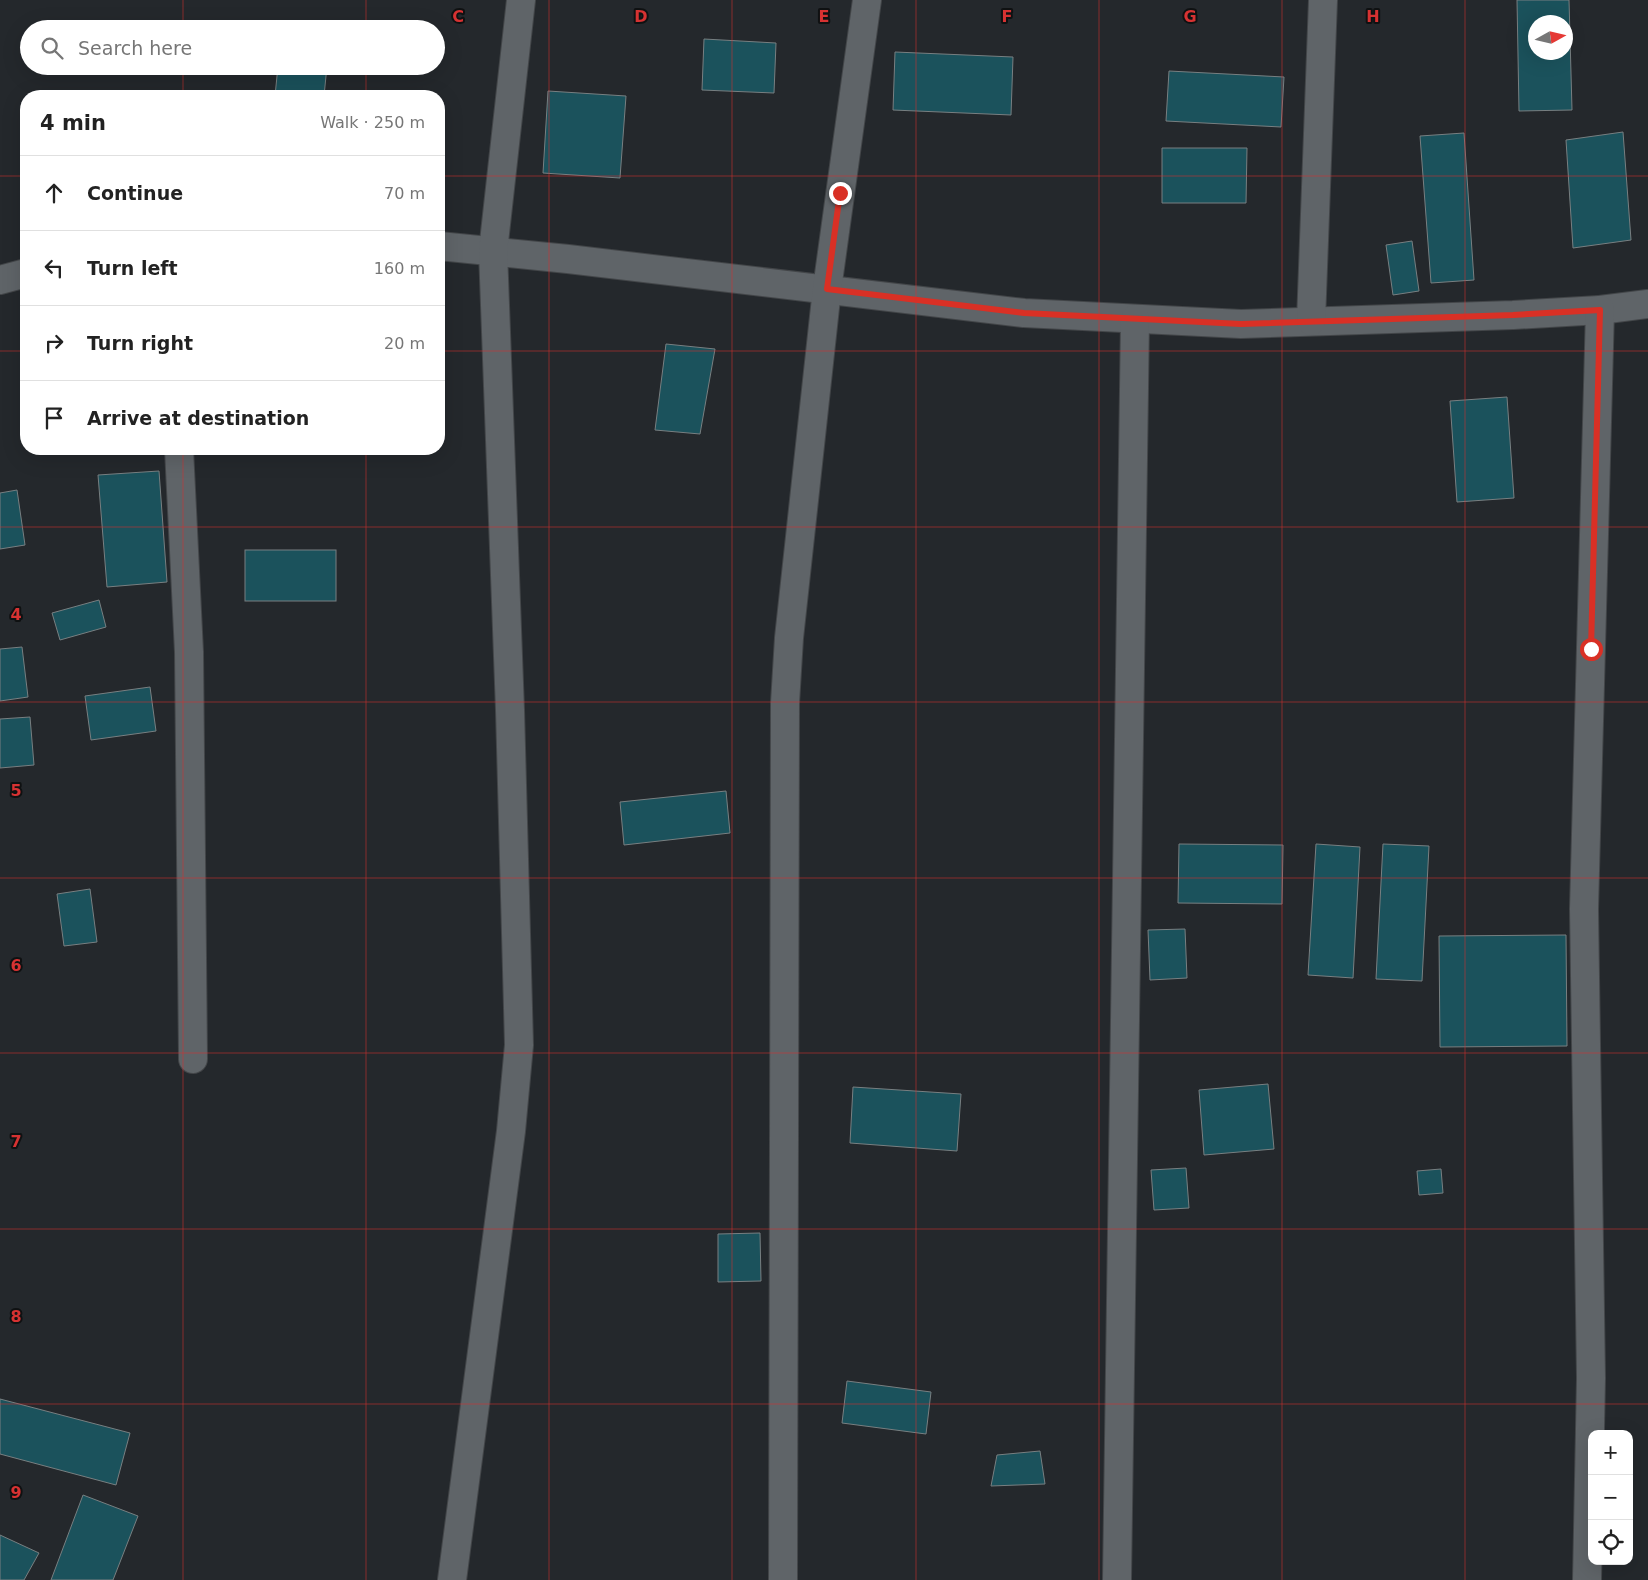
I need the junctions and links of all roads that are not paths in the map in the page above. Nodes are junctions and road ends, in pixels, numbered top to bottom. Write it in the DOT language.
graph roads {
  1 [pos="521,0"];
  2 [pos="867,0"];
  3 [pos="1323,0"];
  4 [pos="445,247"];
  5 [pos="493,251"];
  6 [pos="20,275"];
  7 [pos="0,280"];
  8 [pos="827,289"];
  9 [pos="1648,304"];
  10 [pos="1600,310"];
  11 [pos="1135,319"];
  12 [pos="1311,321"];
  13 [pos="179,455"];
  14 [pos="193,1060"];
  15 [pos="452,1580"];
  16 [pos="782,1580"];
  17 [pos="1117,1580"];
  18 [pos="1587,1580"];
  1 -- 5 [label="street"];
  2 -- 8 [label="street"];
  3 -- 12 [label="street"];
  4 -- 5 [label="street"];
  5 -- 8 [label="street"];
  5 -- 15 [label="street"];
  6 -- 7 [label="street"];
  8 -- 11 [label="street"];
  8 -- 16 [label="street"];
  9 -- 10 [label="street"];
  10 -- 12 [label="street"];
  10 -- 18 [label="street"];
  11 -- 12 [label="street"];
  11 -- 17 [label="street"];
  13 -- 14 [label="street"];
}
